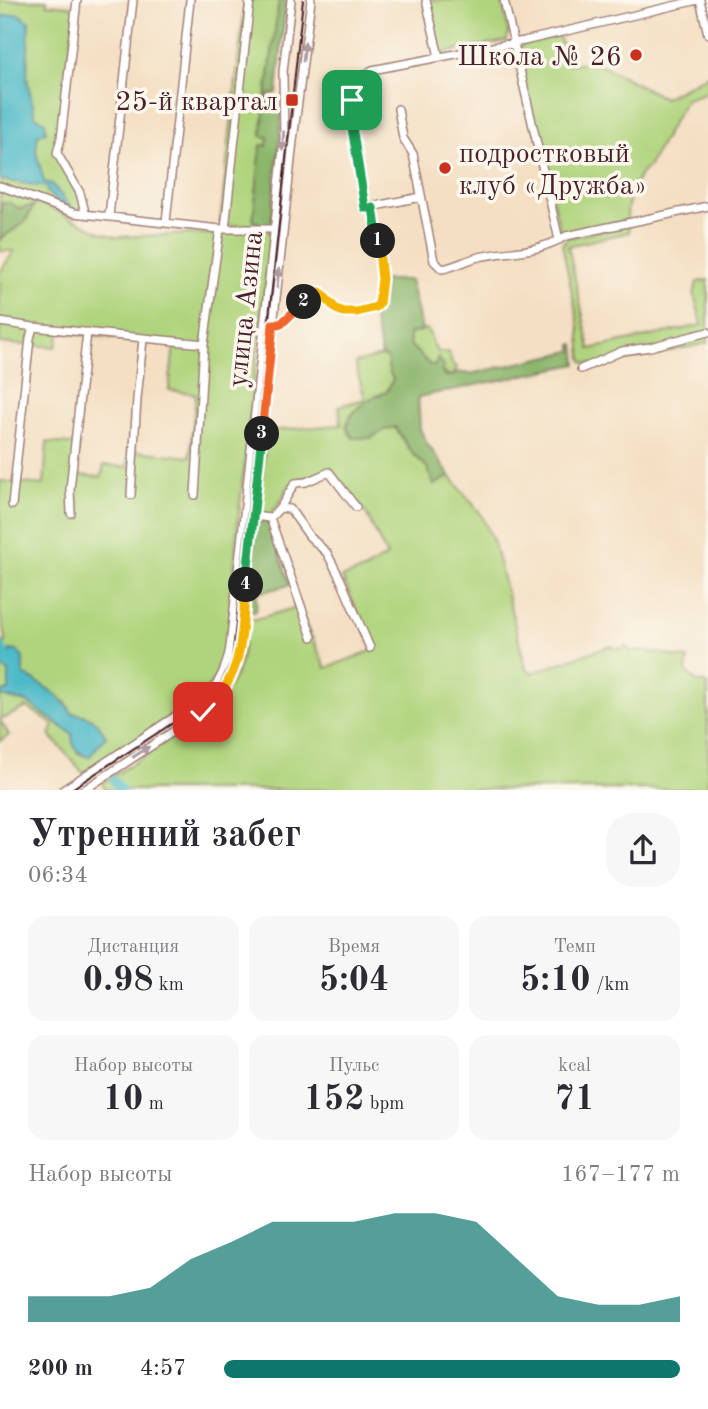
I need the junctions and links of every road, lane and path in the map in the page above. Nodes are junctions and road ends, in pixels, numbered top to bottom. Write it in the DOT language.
graph roads {
  1 [pos="77,0"];
  2 [pos="133,0"];
  3 [pos="190,0"];
  4 [pos="250,0"];
  5 [pos="291,0"];
  6 [pos="312,0"];
  7 [pos="426,0"];
  8 [pos="504,0"];
  9 [pos="699,0"];
  10 [pos="708,34"];
  11 [pos="514,43"];
  12 [pos="439,57"];
  13 [pos="284,103"];
  14 [pos="298,104"];
  15 [pos="398,109"];
  16 [pos="0,187"];
  17 [pos="421,197"];
  18 [pos="708,206"];
  19 [pos="369,208"];
  20 [pos="85,212"];
  21 [pos="109,216"];
  22 [pos="166,222"];
  23 [pos="222,229"];
  24 [pos="274,229"];
  25 [pos="559,240"];
  26 [pos="0,322"];
  27 [pos="273,324"];
  28 [pos="33,327"];
  29 [pos="87,332"];
  30 [pos="708,332"];
  31 [pos="143,339"];
  32 [pos="204,344"];
  33 [pos="581,369"];
  34 [pos="131,495"];
  35 [pos="195,495"];
  36 [pos="12,505"];
  37 [pos="356,507"];
  38 [pos="280,508"];
  39 [pos="71,513"];
  40 [pos="253,516"];
  41 [pos="270,518"];
  42 [pos="312,637"];
  43 [pos="370,648"];
  44 [pos="63,789"];
  45 [pos="84,789"];
  1 -- 20 [label="street"];
  2 -- 21 [label="street"];
  3 -- 22 [label="street"];
  4 -- 23 [label="street"];
  5 -- 13 [label="street, улица Азина"];
  14 -- 6 [label="street, улица Азина, one-way"];
  7 -- 12 [label="street"];
  8 -- 11 [label="street"];
  9 -- 10 [label="street"];
  9 -- 11 [label="street"];
  11 -- 12 [label="street"];
  11 -- 25 [label="street"];
  12 -- 19 [label="street"];
  13 -- 14 [label="street"];
  13 -- 24 [label="street, улица Азина, one-way"];
  27 -- 14 [label="street, улица Азина, one-way"];
  15 -- 17 [label="street"];
  16 -- 20 [label="street"];
  17 -- 19 [label="street"];
  17 -- 25 [label="street"];
  18 -- 25 [label="street"];
  19 -- 27 [label="street"];
  20 -- 21 [label="street"];
  21 -- 22 [label="street"];
  22 -- 23 [label="street"];
  23 -- 24 [label="street"];
  23 -- 32 [label="street"];
  24 -- 44 [label="street, улица Азина"];
  26 -- 28 [label="street"];
  27 -- 40 [label="street, улица Азина"];
  28 -- 29 [label="street"];
  28 -- 36 [label="street"];
  29 -- 31 [label="street"];
  29 -- 39 [label="street"];
  30 -- 33 [label="street"];
  31 -- 32 [label="street"];
  31 -- 34 [label="street"];
  32 -- 35 [label="street"];
  37 -- 38 [label="street"];
  38 -- 41 [label="street"];
  38 -- 43 [label="street"];
  40 -- 41 [label="street"];
  45 -- 40 [label="street, улица Азина, one-way"];
  41 -- 42 [label="street"];
}
